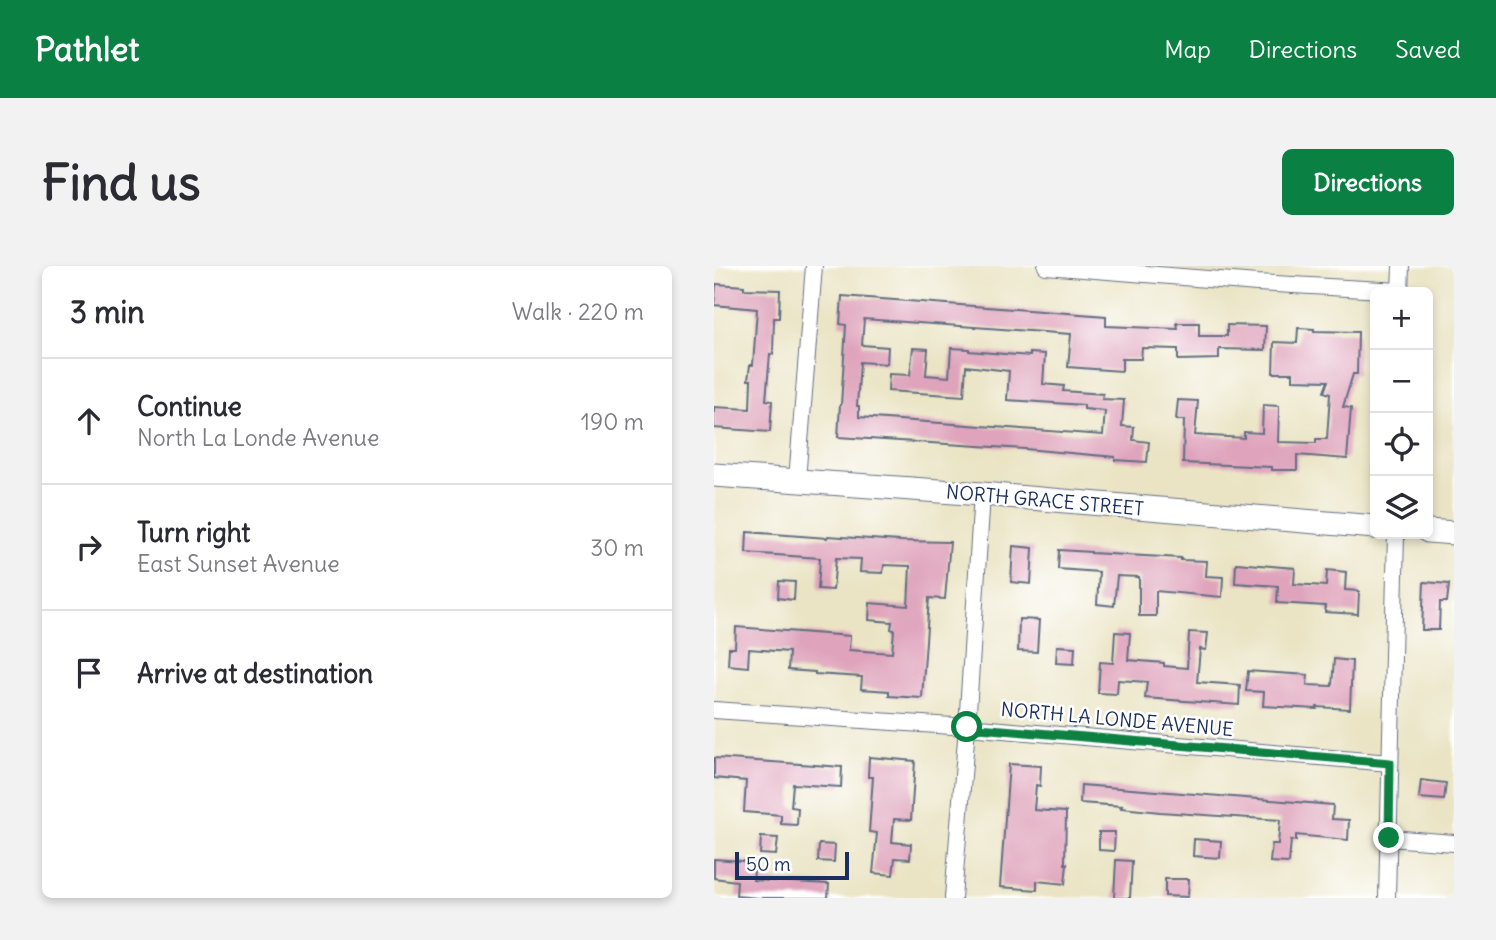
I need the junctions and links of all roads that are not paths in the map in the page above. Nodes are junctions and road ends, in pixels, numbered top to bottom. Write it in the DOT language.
graph roads {
  1 [pos="814,266"];
  2 [pos="1046,266"];
  3 [pos="1401,266"];
  4 [pos="1401,287"];
  5 [pos="1370,290"];
  6 [pos="714,475"];
  7 [pos="797,481"];
  8 [pos="982,494"];
  9 [pos="1370,527"];
  10 [pos="1433,531"];
  11 [pos="1454,533"];
  12 [pos="1396,539"];
  13 [pos="714,710"];
  14 [pos="967,727"];
  15 [pos="1390,763"];
  16 [pos="1389,838"];
  17 [pos="1454,843"];
  18 [pos="953,898"];
  19 [pos="1387,898"];
  1 -- 7 [label="street"];
  2 -- 5 [label="street"];
  3 -- 4 [label="street"];
  6 -- 7 [label="street, NORTH GRACE STREET"];
  7 -- 8 [label="street, NORTH GRACE STREET"];
  8 -- 9 [label="street, NORTH GRACE STREET"];
  8 -- 14 [label="street"];
  10 -- 11 [label="street"];
  12 -- 15 [label="street"];
  13 -- 14 [label="street, NORTH LA LONDE AVENUE"];
  14 -- 15 [label="street, NORTH LA LONDE AVENUE"];
  14 -- 18 [label="street"];
  15 -- 16 [label="street"];
  16 -- 17 [label="street"];
  16 -- 19 [label="street"];
}
